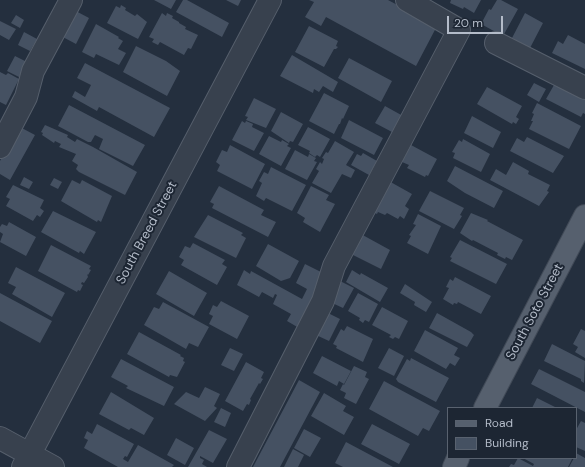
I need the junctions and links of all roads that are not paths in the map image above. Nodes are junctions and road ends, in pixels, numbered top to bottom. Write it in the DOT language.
graph roads {
  1 [pos="71,0"];
  2 [pos="270,0"];
  3 [pos="407,0"];
  4 [pos="496,43"];
  5 [pos="585,88"];
  6 [pos="0,147"];
  7 [pos="585,216"];
  8 [pos="486,407"];
  9 [pos="0,438"];
  10 [pos="26,461"];
  11 [pos="53,467"];
  12 [pos="238,467"];
  1 -- 6 [label="street"];
  2 -- 10 [label="street, South Breed Street"];
  3 -- 12 [label="street"];
  4 -- 5 [label="street"];
  7 -- 8 [label="main road, South Soto Street"];
  9 -- 10 [label="street"];
  10 -- 11 [label="street"];
}
